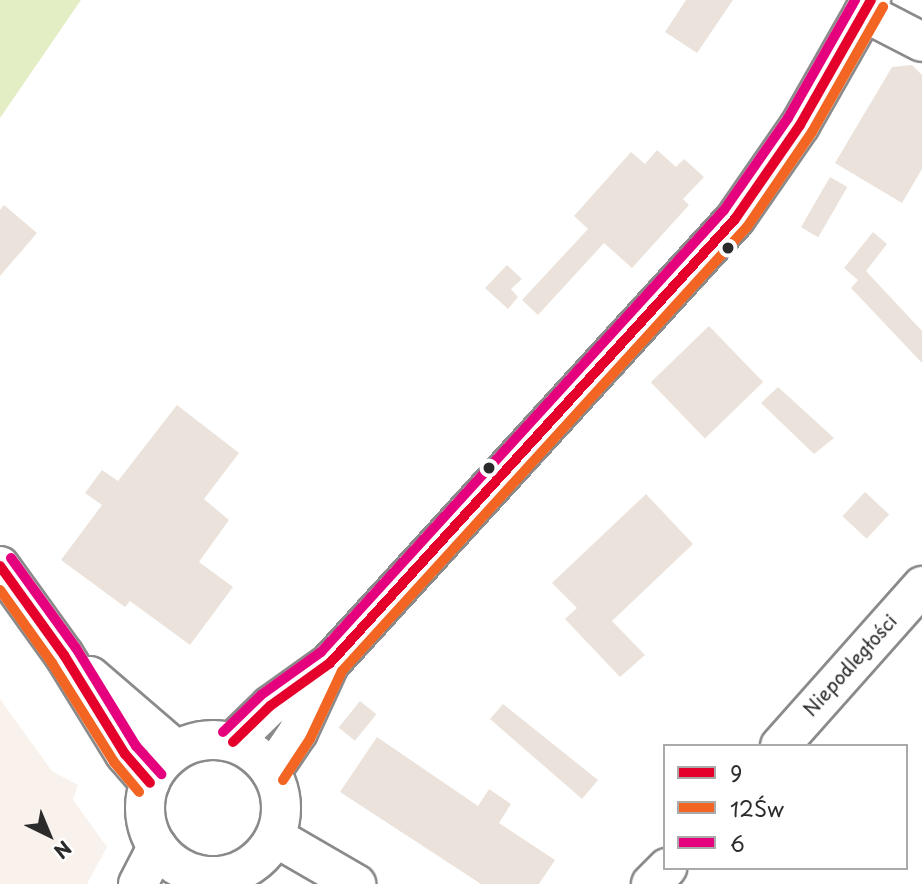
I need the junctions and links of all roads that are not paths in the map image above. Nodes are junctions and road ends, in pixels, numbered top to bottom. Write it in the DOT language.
graph roads {
  1 [pos="868,6"];
  2 [pos="922,42"];
  3 [pos="0,566"];
  4 [pos="922,586"];
  5 [pos="64,655"];
  6 [pos="330,663"];
  7 [pos="233,742"];
  8 [pos="782,744"];
  9 [pos="176,750"];
  10 [pos="271,772"];
  11 [pos="150,783"];
  12 [pos="275,837"];
  13 [pos="158,847"];
  14 [pos="665,870"];
  15 [pos="190,879"];
  16 [pos="138,884"];
  17 [pos="355,884"];
  18 [pos="651,884"];
  1 -- 2 [label="street"];
  1 -- 6 [label="street"];
  3 -- 5 [label="street"];
  4 -- 8 [label="street, Niepodległości"];
  5 -- 9 [label="street"];
  5 -- 11 [label="street"];
  6 -- 7 [label="street"];
  6 -- 10 [label="street"];
  7 -- 9 [label="street"];
  7 -- 10 [label="street"];
  9 -- 11 [label="street"];
  10 -- 12 [label="street"];
  11 -- 13 [label="street"];
  12 -- 15 [label="street"];
  12 -- 17 [label="street"];
  13 -- 15 [label="street"];
  13 -- 16 [label="street"];
  14 -- 18 [label="street"];
}
